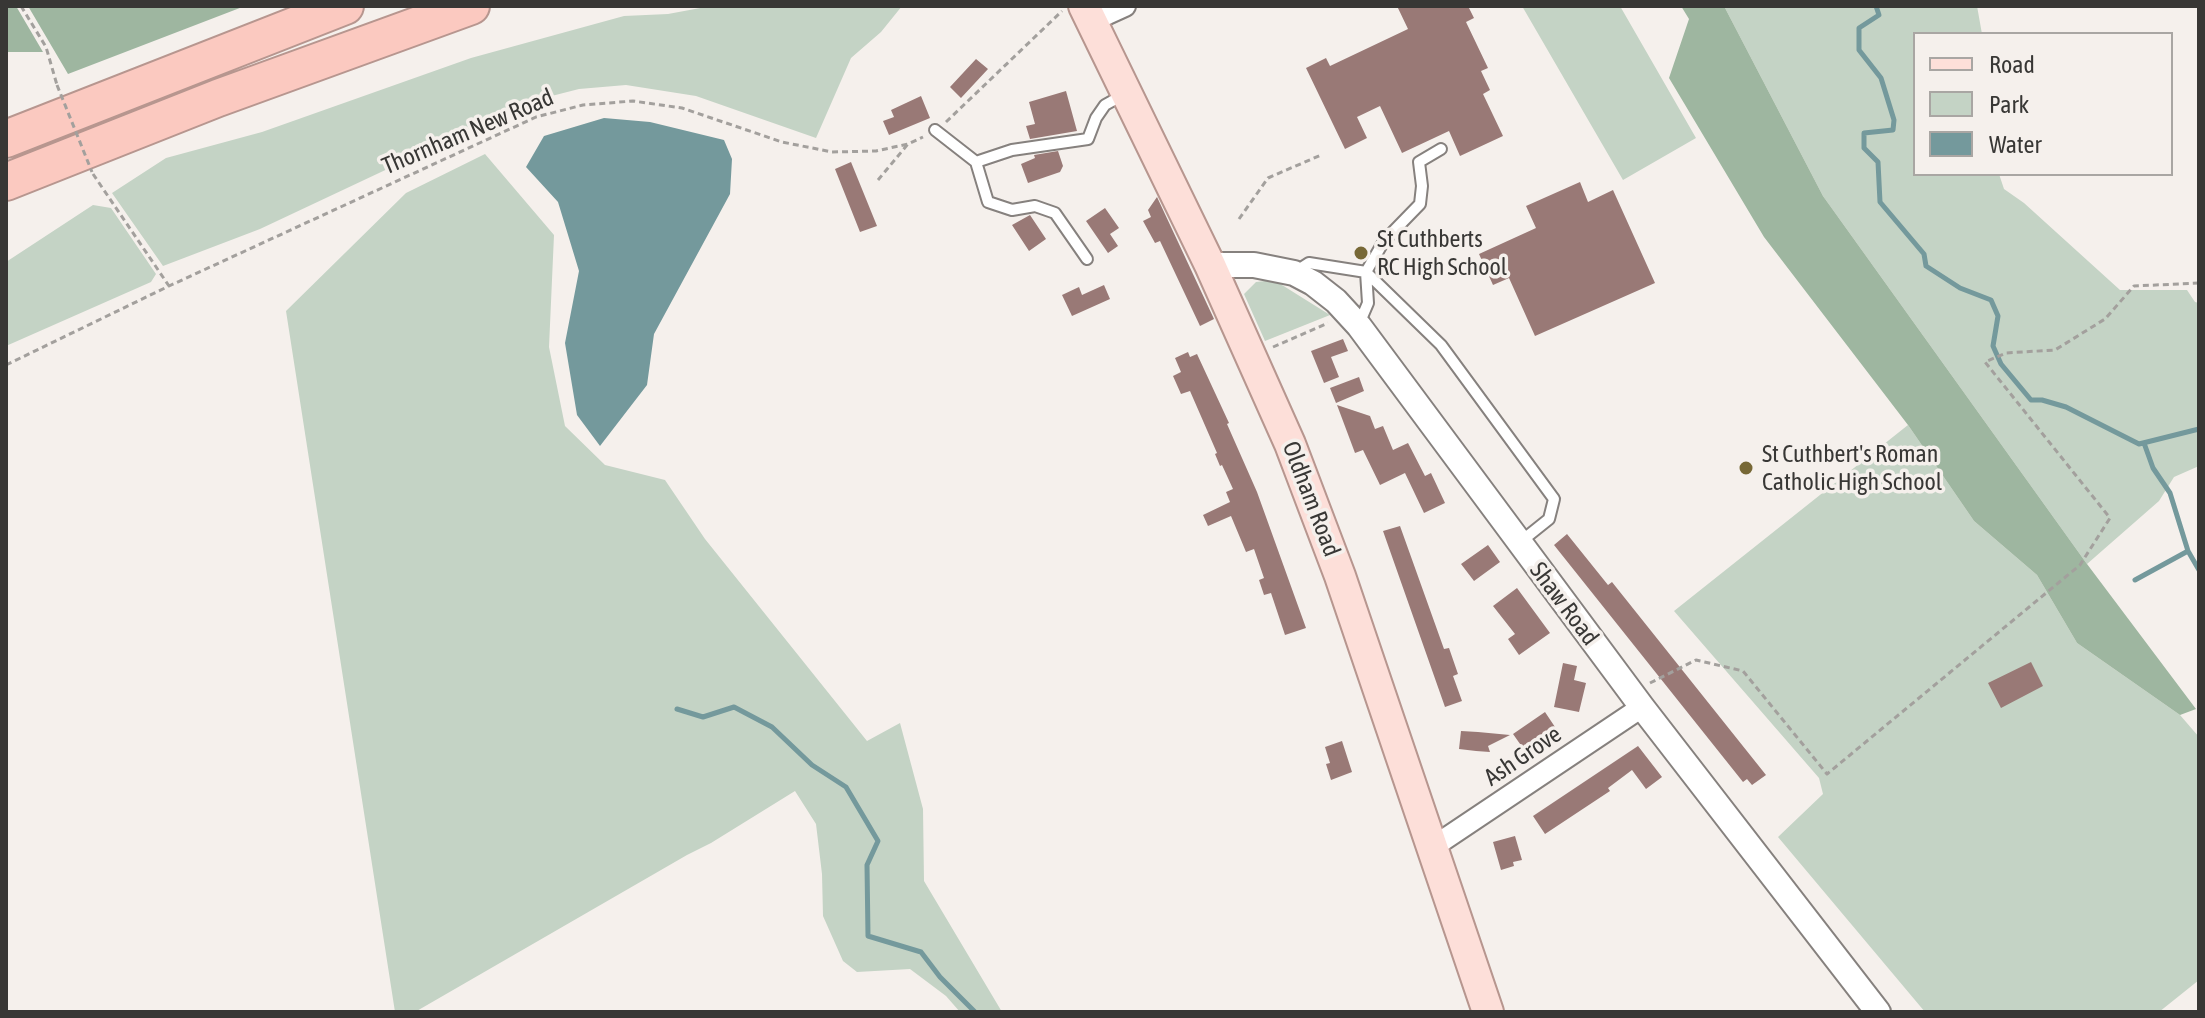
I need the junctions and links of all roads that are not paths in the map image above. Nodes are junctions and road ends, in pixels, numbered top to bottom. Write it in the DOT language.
graph roads {
  1 [pos="345,6"];
  2 [pos="471,6"];
  3 [pos="1125,6"];
  4 [pos="1081,11"];
  5 [pos="1127,93"];
  6 [pos="935,130"];
  7 [pos="6,139"];
  8 [pos="1441,149"];
  9 [pos="976,162"];
  10 [pos="6,182"];
  11 [pos="1087,259"];
  12 [pos="1210,265"];
  13 [pos="1366,272"];
  14 [pos="1294,273"];
  15 [pos="1353,320"];
  16 [pos="1519,544"];
  17 [pos="1637,701"];
  18 [pos="1433,847"];
  19 [pos="1488,1012"];
  20 [pos="1878,1012"];
  1 -- 7 [label="highway"];
  2 -- 10 [label="highway"];
  3 -- 4 [label="street"];
  4 -- 5 [label="main road, Oldham Road"];
  5 -- 9 [label="lane"];
  5 -- 12 [label="main road, Oldham Road"];
  6 -- 9 [label="lane"];
  8 -- 13 [label="lane"];
  9 -- 11 [label="lane"];
  12 -- 14 [label="street, Shaw Road"];
  12 -- 18 [label="main road, Oldham Road"];
  13 -- 14 [label="lane"];
  13 -- 15 [label="lane"];
  13 -- 16 [label="lane"];
  14 -- 15 [label="street, Shaw Road"];
  15 -- 16 [label="street, Shaw Road"];
  16 -- 17 [label="street, Shaw Road"];
  17 -- 18 [label="street, Ash Grove"];
  17 -- 20 [label="street, Shaw Road"];
  18 -- 19 [label="main road, Oldham Road"];
}
